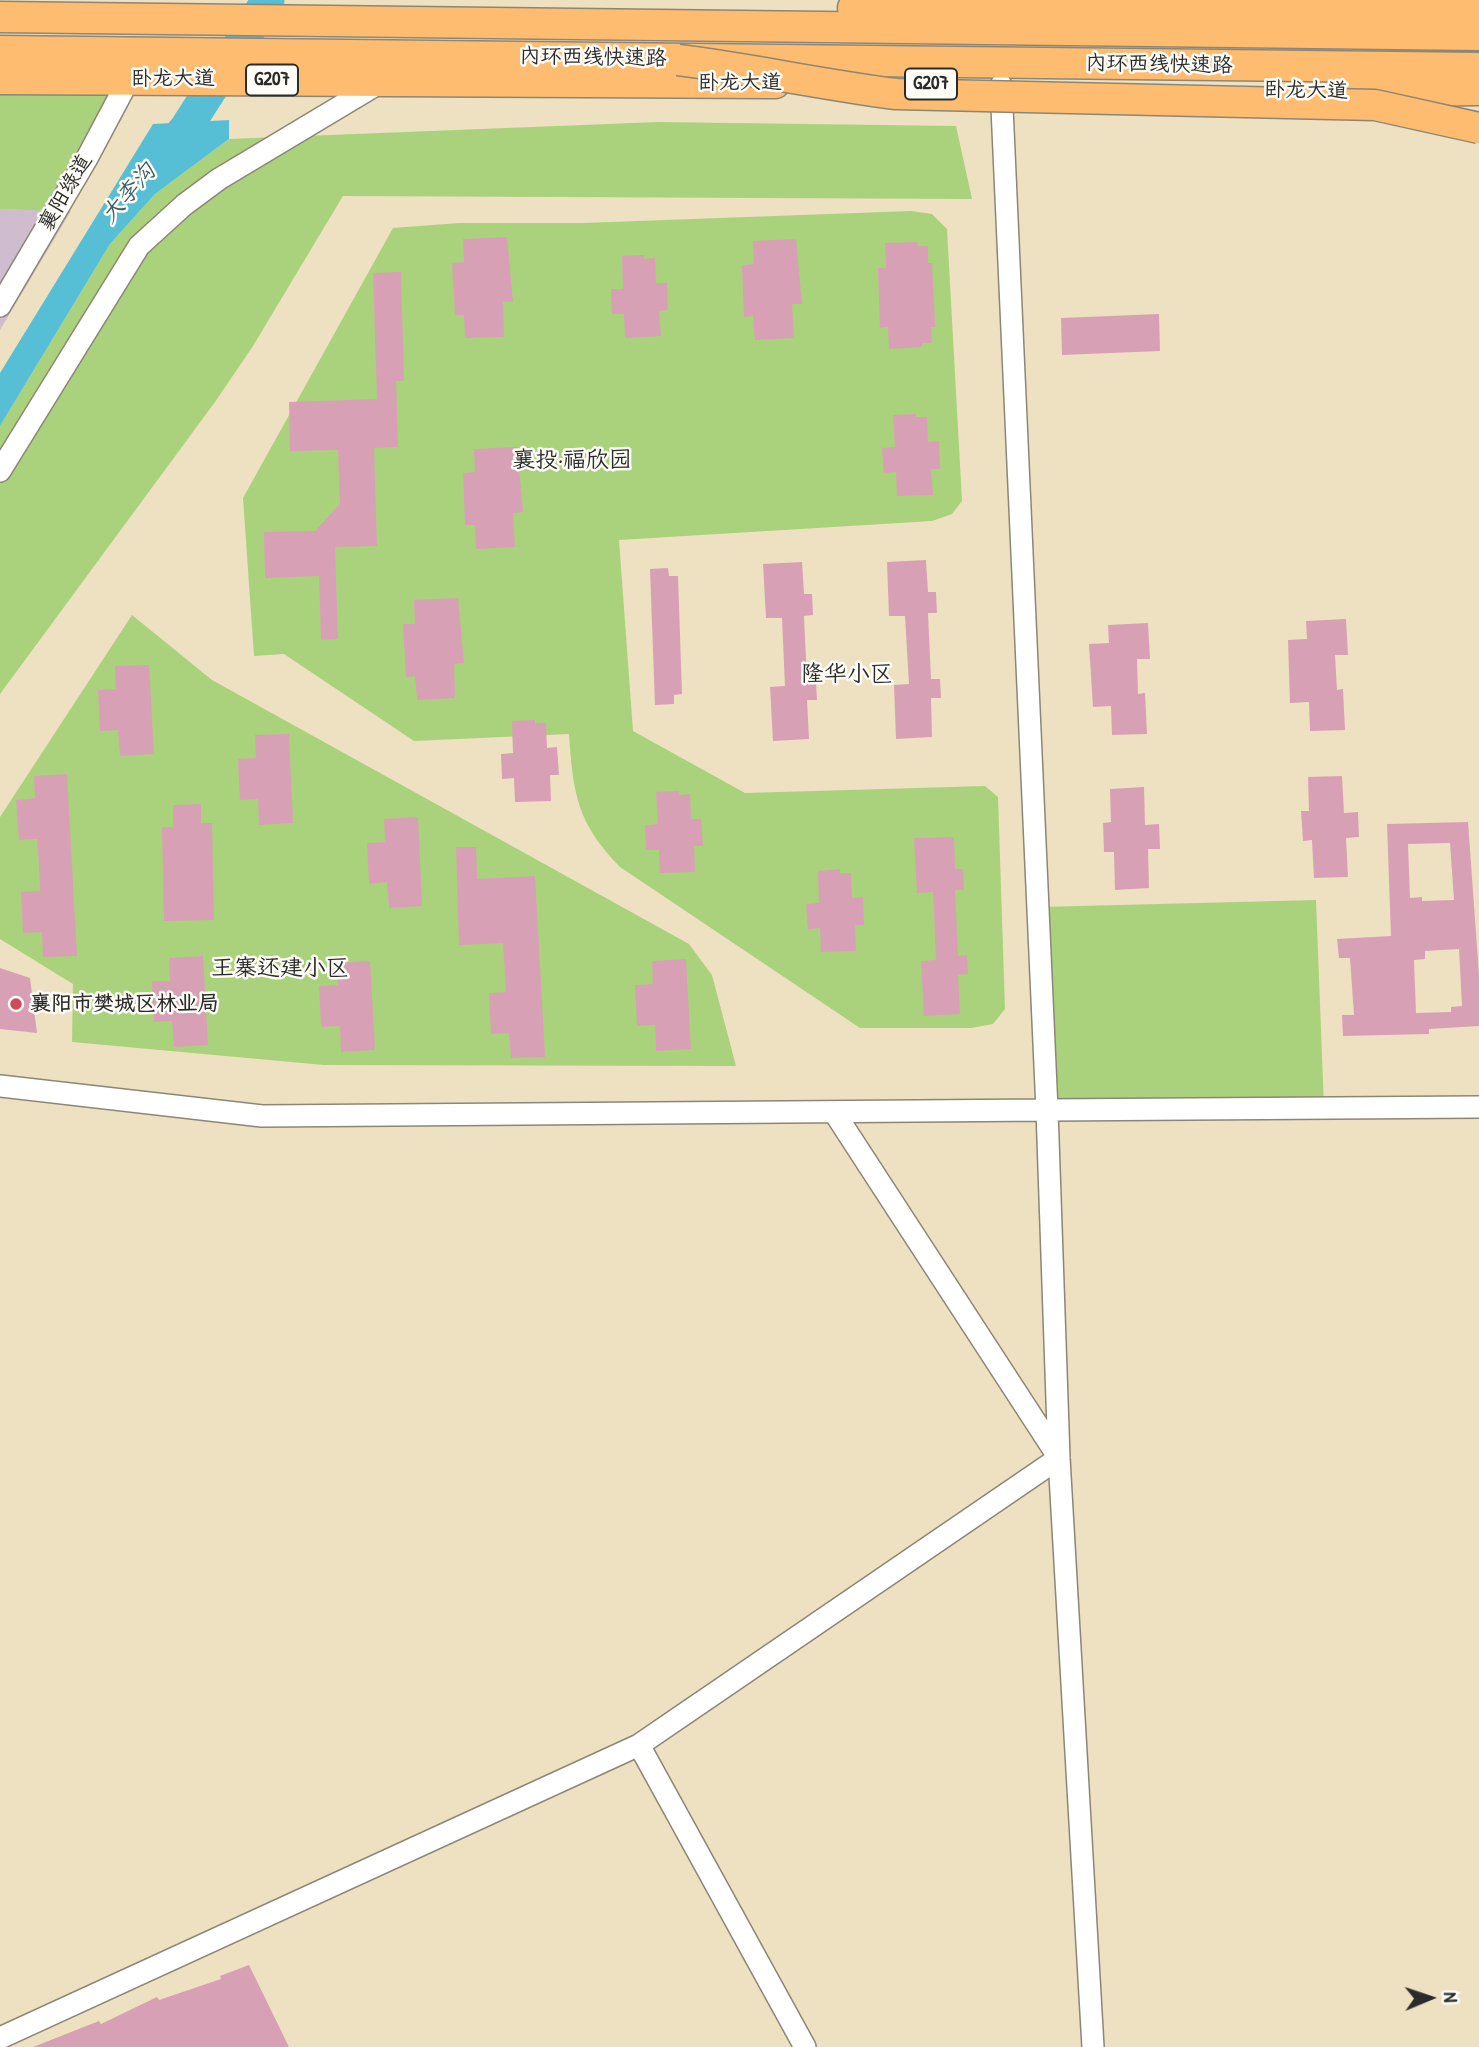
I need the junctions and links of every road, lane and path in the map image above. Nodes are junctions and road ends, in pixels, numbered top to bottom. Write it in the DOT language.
graph roads {
  1 [pos="943,0"];
  2 [pos="1479,7"];
  3 [pos="1479,16"];
  4 [pos="0,17"];
  5 [pos="680,26"];
  6 [pos="1479,35"];
  7 [pos="0,51"];
  8 [pos="678,60"];
  9 [pos="1479,68"];
  10 [pos="0,79"];
  11 [pos="129,79"];
  12 [pos="383,81"];
  13 [pos="1001,85"];
  14 [pos="1479,90"];
  15 [pos="1375,105"];
  16 [pos="1479,112"];
  17 [pos="1479,128"];
  18 [pos="0,306"];
  19 [pos="0,471"];
  20 [pos="0,1086"];
  21 [pos="1479,1107"];
  22 [pos="1048,1110"];
  23 [pos="834,1112"];
  24 [pos="1059,1458"];
  25 [pos="639,1745"];
  26 [pos="0,2038"];
  27 [pos="805,2047"];
  28 [pos="1093,2047"];
  1 -- 2 [label="highway"];
  3 -- 5 [label="highway"];
  4 -- 5 [label="highway, 内环西线快速路"];
  5 -- 6 [label="highway, 内环西线快速路"];
  7 -- 8 [label="highway, 内环西线快速路"];
  8 -- 9 [label="highway, 内环西线快速路, bridge"];
  8 -- 15 [label="highway, bridge"];
  10 -- 11 [label="highway, 卧龙大道 / G207"];
  11 -- 12 [label="highway, 卧龙大道 / G207"];
  11 -- 18 [label="street, 襄阳绿道"];
  12 -- 13 [label="highway, 卧龙大道 / G207"];
  12 -- 19 [label="street"];
  13 -- 14 [label="highway, 卧龙大道 / G207"];
  13 -- 22 [label="street"];
  15 -- 16 [label="highway, bridge"];
  15 -- 17 [label="highway, bridge"];
  20 -- 23 [label="street"];
  21 -- 22 [label="street"];
  22 -- 23 [label="street"];
  22 -- 24 [label="street"];
  23 -- 24 [label="street"];
  24 -- 25 [label="street"];
  24 -- 28 [label="street"];
  25 -- 26 [label="street"];
  25 -- 27 [label="street"];
}
